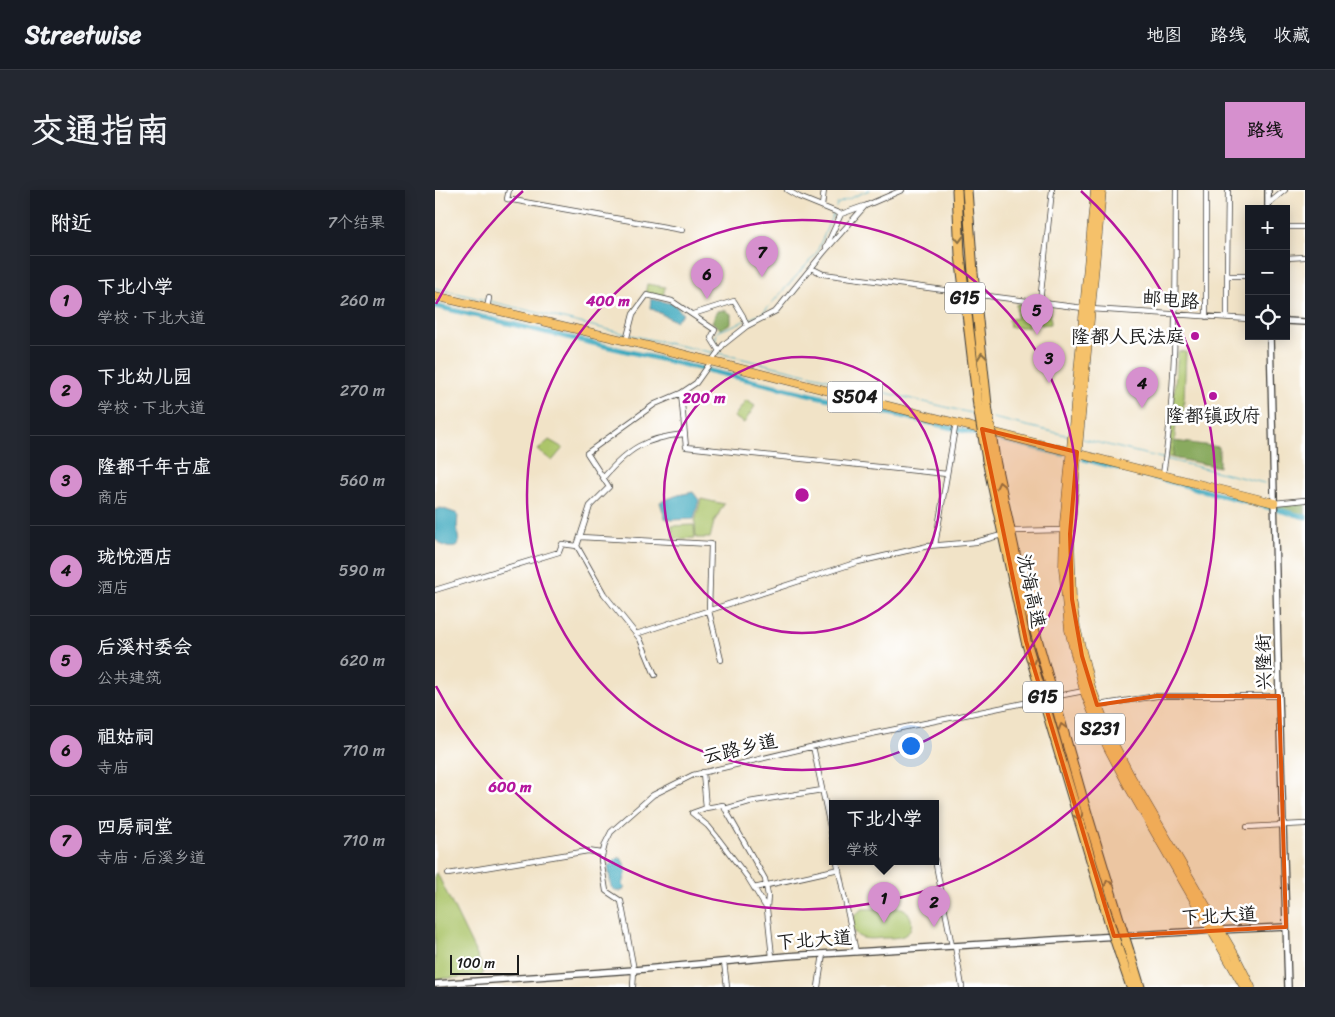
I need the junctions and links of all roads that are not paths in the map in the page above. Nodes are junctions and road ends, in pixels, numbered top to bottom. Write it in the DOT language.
graph roads {
  1 [pos="509,190"];
  2 [pos="787,190"];
  3 [pos="824,190"];
  4 [pos="902,190"];
  5 [pos="957,190"];
  6 [pos="967,190"];
  7 [pos="1052,190"];
  8 [pos="1095,190"];
  9 [pos="1102,190"];
  10 [pos="1176,190"];
  11 [pos="1206,190"];
  12 [pos="1228,190"];
  13 [pos="1285,190"];
  14 [pos="1268,191"];
  15 [pos="1268,205"];
  16 [pos="1270,205"];
  17 [pos="822,206"];
  18 [pos="865,206"];
  19 [pos="841,214"];
  20 [pos="1305,227"];
  21 [pos="1290,228"];
  22 [pos="682,230"];
  23 [pos="824,252"];
  24 [pos="1305,257"];
  25 [pos="1290,258"];
  26 [pos="811,268"];
  27 [pos="1227,276"];
  28 [pos="1245,276"];
  29 [pos="959,292"];
  30 [pos="980,294"];
  31 [pos="435,296"];
  32 [pos="489,298"];
  33 [pos="1040,302"];
  34 [pos="487,306"];
  35 [pos="1088,308"];
  36 [pos="693,314"];
  37 [pos="1175,314"];
  38 [pos="1206,316"];
  39 [pos="1227,318"];
  40 [pos="1245,320"];
  41 [pos="1290,321"];
  42 [pos="1305,322"];
  43 [pos="746,323"];
  44 [pos="627,339"];
  45 [pos="1270,340"];
  46 [pos="716,356"];
  47 [pos="681,394"];
  48 [pos="983,405"];
  49 [pos="956,422"];
  50 [pos="685,434"];
  51 [pos="1074,452"];
  52 [pos="991,460"];
  53 [pos="947,474"];
  54 [pos="1163,474"];
  55 [pos="603,478"];
  56 [pos="1305,500"];
  57 [pos="1274,503"];
  58 [pos="1063,530"];
  59 [pos="1015,531"];
  60 [pos="998,536"];
  61 [pos="580,537"];
  62 [pos="935,545"];
  63 [pos="577,546"];
  64 [pos="435,590"];
  65 [pos="709,610"];
  66 [pos="636,634"];
  67 [pos="721,660"];
  68 [pos="655,675"];
  69 [pos="1084,691"];
  70 [pos="1058,696"];
  71 [pos="1279,696"];
  72 [pos="1039,700"];
  73 [pos="1097,705"];
  74 [pos="813,746"];
  75 [pos="703,772"];
  76 [pos="822,790"];
  77 [pos="707,808"];
  78 [pos="725,809"];
  79 [pos="829,822"];
  80 [pos="1283,824"];
  81 [pos="1305,824"];
  82 [pos="1247,827"];
  83 [pos="602,853"];
  84 [pos="838,865"];
  85 [pos="936,865"];
  86 [pos="839,869"];
  87 [pos="448,874"];
  88 [pos="766,885"];
  89 [pos="754,888"];
  90 [pos="767,909"];
  91 [pos="1286,927"];
  92 [pos="1215,930"];
  93 [pos="953,946"];
  94 [pos="856,952"];
  95 [pos="1124,952"];
  96 [pos="823,954"];
  97 [pos="772,957"];
  98 [pos="723,962"];
  99 [pos="634,970"];
  100 [pos="487,980"];
  101 [pos="435,984"];
  102 [pos="482,987"];
  103 [pos="491,987"];
  104 [pos="633,987"];
  105 [pos="727,987"];
  106 [pos="818,987"];
  107 [pos="963,987"];
  108 [pos="1131,987"];
  109 [pos="1140,987"];
  110 [pos="1244,987"];
  111 [pos="1251,987"];
  112 [pos="1288,987"];
  1 -- 22 [label="street"];
  2 -- 17 [label="street"];
  3 -- 17 [label="street"];
  4 -- 18 [label="street"];
  5 -- 48 [label="highway, 沈海高速 / G15, one-way"];
  48 -- 6 [label="highway, 沈海高速 / G15, one-way"];
  7 -- 33 [label="street"];
  8 -- 35 [label="main road, S231"];
  9 -- 35 [label="main road, S231"];
  10 -- 37 [label="street"];
  11 -- 38 [label="street"];
  12 -- 27 [label="street"];
  13 -- 16 [label="street"];
  14 -- 15 [label="street"];
  17 -- 19 [label="street"];
  18 -- 19 [label="street"];
  18 -- 23 [label="street"];
  19 -- 23 [label="street"];
  20 -- 21 [label="street"];
  23 -- 26 [label="street"];
  24 -- 25 [label="street"];
  26 -- 29 [label="street"];
  26 -- 43 [label="street"];
  27 -- 28 [label="street"];
  27 -- 39 [label="street"];
  30 -- 33 [label="street, 邮电路"];
  31 -- 34 [label="main road, S504"];
  32 -- 34 [label="street"];
  33 -- 35 [label="street, 邮电路"];
  34 -- 44 [label="main road, S504"];
  35 -- 37 [label="street, 邮电路"];
  35 -- 51 [label="main road, S231"];
  36 -- 43 [label="street"];
  36 -- 44 [label="street"];
  36 -- 46 [label="street"];
  37 -- 38 [label="street, 邮电路"];
  37 -- 54 [label="street"];
  38 -- 39 [label="street, 邮电路"];
  39 -- 40 [label="street, 邮电路"];
  41 -- 42 [label="street"];
  43 -- 46 [label="street"];
  44 -- 46 [label="main road, S504"];
  45 -- 57 [label="street, 兴隆街"];
  46 -- 47 [label="street"];
  46 -- 49 [label="main road, S504"];
  47 -- 50 [label="street"];
  47 -- 55 [label="street"];
  48 -- 52 [label="highway, 沈海高速 / G15, bridge"];
  49 -- 51 [label="main road, S504"];
  49 -- 53 [label="street"];
  50 -- 53 [label="street"];
  50 -- 55 [label="street"];
  51 -- 54 [label="main road, S504"];
  51 -- 58 [label="main road, S231"];
  51 -- 73 [label="main road, S231"];
  95 -- 52 [label="highway, 沈海高速 / G15, one-way, bridge"];
  52 -- 95 [label="highway, 沈海高速 / G15, one-way, bridge"];
  53 -- 62 [label="street"];
  54 -- 57 [label="main road, S504"];
  55 -- 61 [label="street"];
  56 -- 57 [label="street"];
  57 -- 71 [label="street, 兴隆街"];
  58 -- 59 [label="street"];
  58 -- 69 [label="main road, S231"];
  60 -- 62 [label="street"];
  61 -- 63 [label="street"];
  61 -- 65 [label="street"];
  62 -- 65 [label="street"];
  63 -- 64 [label="street"];
  63 -- 66 [label="street"];
  65 -- 66 [label="street"];
  65 -- 67 [label="street"];
  66 -- 68 [label="street"];
  69 -- 70 [label="street"];
  69 -- 92 [label="main road, S231"];
  71 -- 73 [label="street"];
  71 -- 80 [label="street, 兴隆街"];
  72 -- 74 [label="street, 云路乡道"];
  73 -- 92 [label="main road, S231"];
  74 -- 75 [label="street, 云路乡道"];
  74 -- 76 [label="street"];
  75 -- 77 [label="street"];
  75 -- 83 [label="street, 云路乡道"];
  76 -- 78 [label="street"];
  76 -- 79 [label="street"];
  77 -- 78 [label="street"];
  77 -- 89 [label="street"];
  78 -- 88 [label="street"];
  80 -- 81 [label="street"];
  80 -- 82 [label="street"];
  80 -- 91 [label="street, 兴隆街"];
  83 -- 87 [label="street"];
  83 -- 99 [label="street, 云路乡道"];
  84 -- 86 [label="street"];
  85 -- 93 [label="street"];
  86 -- 88 [label="street"];
  86 -- 94 [label="street"];
  88 -- 89 [label="street"];
  88 -- 90 [label="street"];
  89 -- 90 [label="street"];
  90 -- 97 [label="street"];
  91 -- 92 [label="street, 下北大道"];
  91 -- 112 [label="street, 兴隆街"];
  92 -- 93 [label="street, 下北大道"];
  92 -- 110 [label="main road, S231"];
  92 -- 111 [label="main road, S231"];
  93 -- 94 [label="street, 下北大道"];
  93 -- 107 [label="street"];
  94 -- 96 [label="street, 下北大道"];
  95 -- 108 [label="highway, 沈海高速 / G15"];
  95 -- 109 [label="highway, 沈海高速 / G15"];
  96 -- 97 [label="street, 下北大道"];
  96 -- 106 [label="street"];
  97 -- 98 [label="street, 下北大道"];
  98 -- 99 [label="street, 下北大道"];
  98 -- 105 [label="street"];
  99 -- 100 [label="street, 下北大道"];
  99 -- 104 [label="street"];
  100 -- 101 [label="street, 下北大道"];
  100 -- 102 [label="street"];
  100 -- 103 [label="street"];
}
